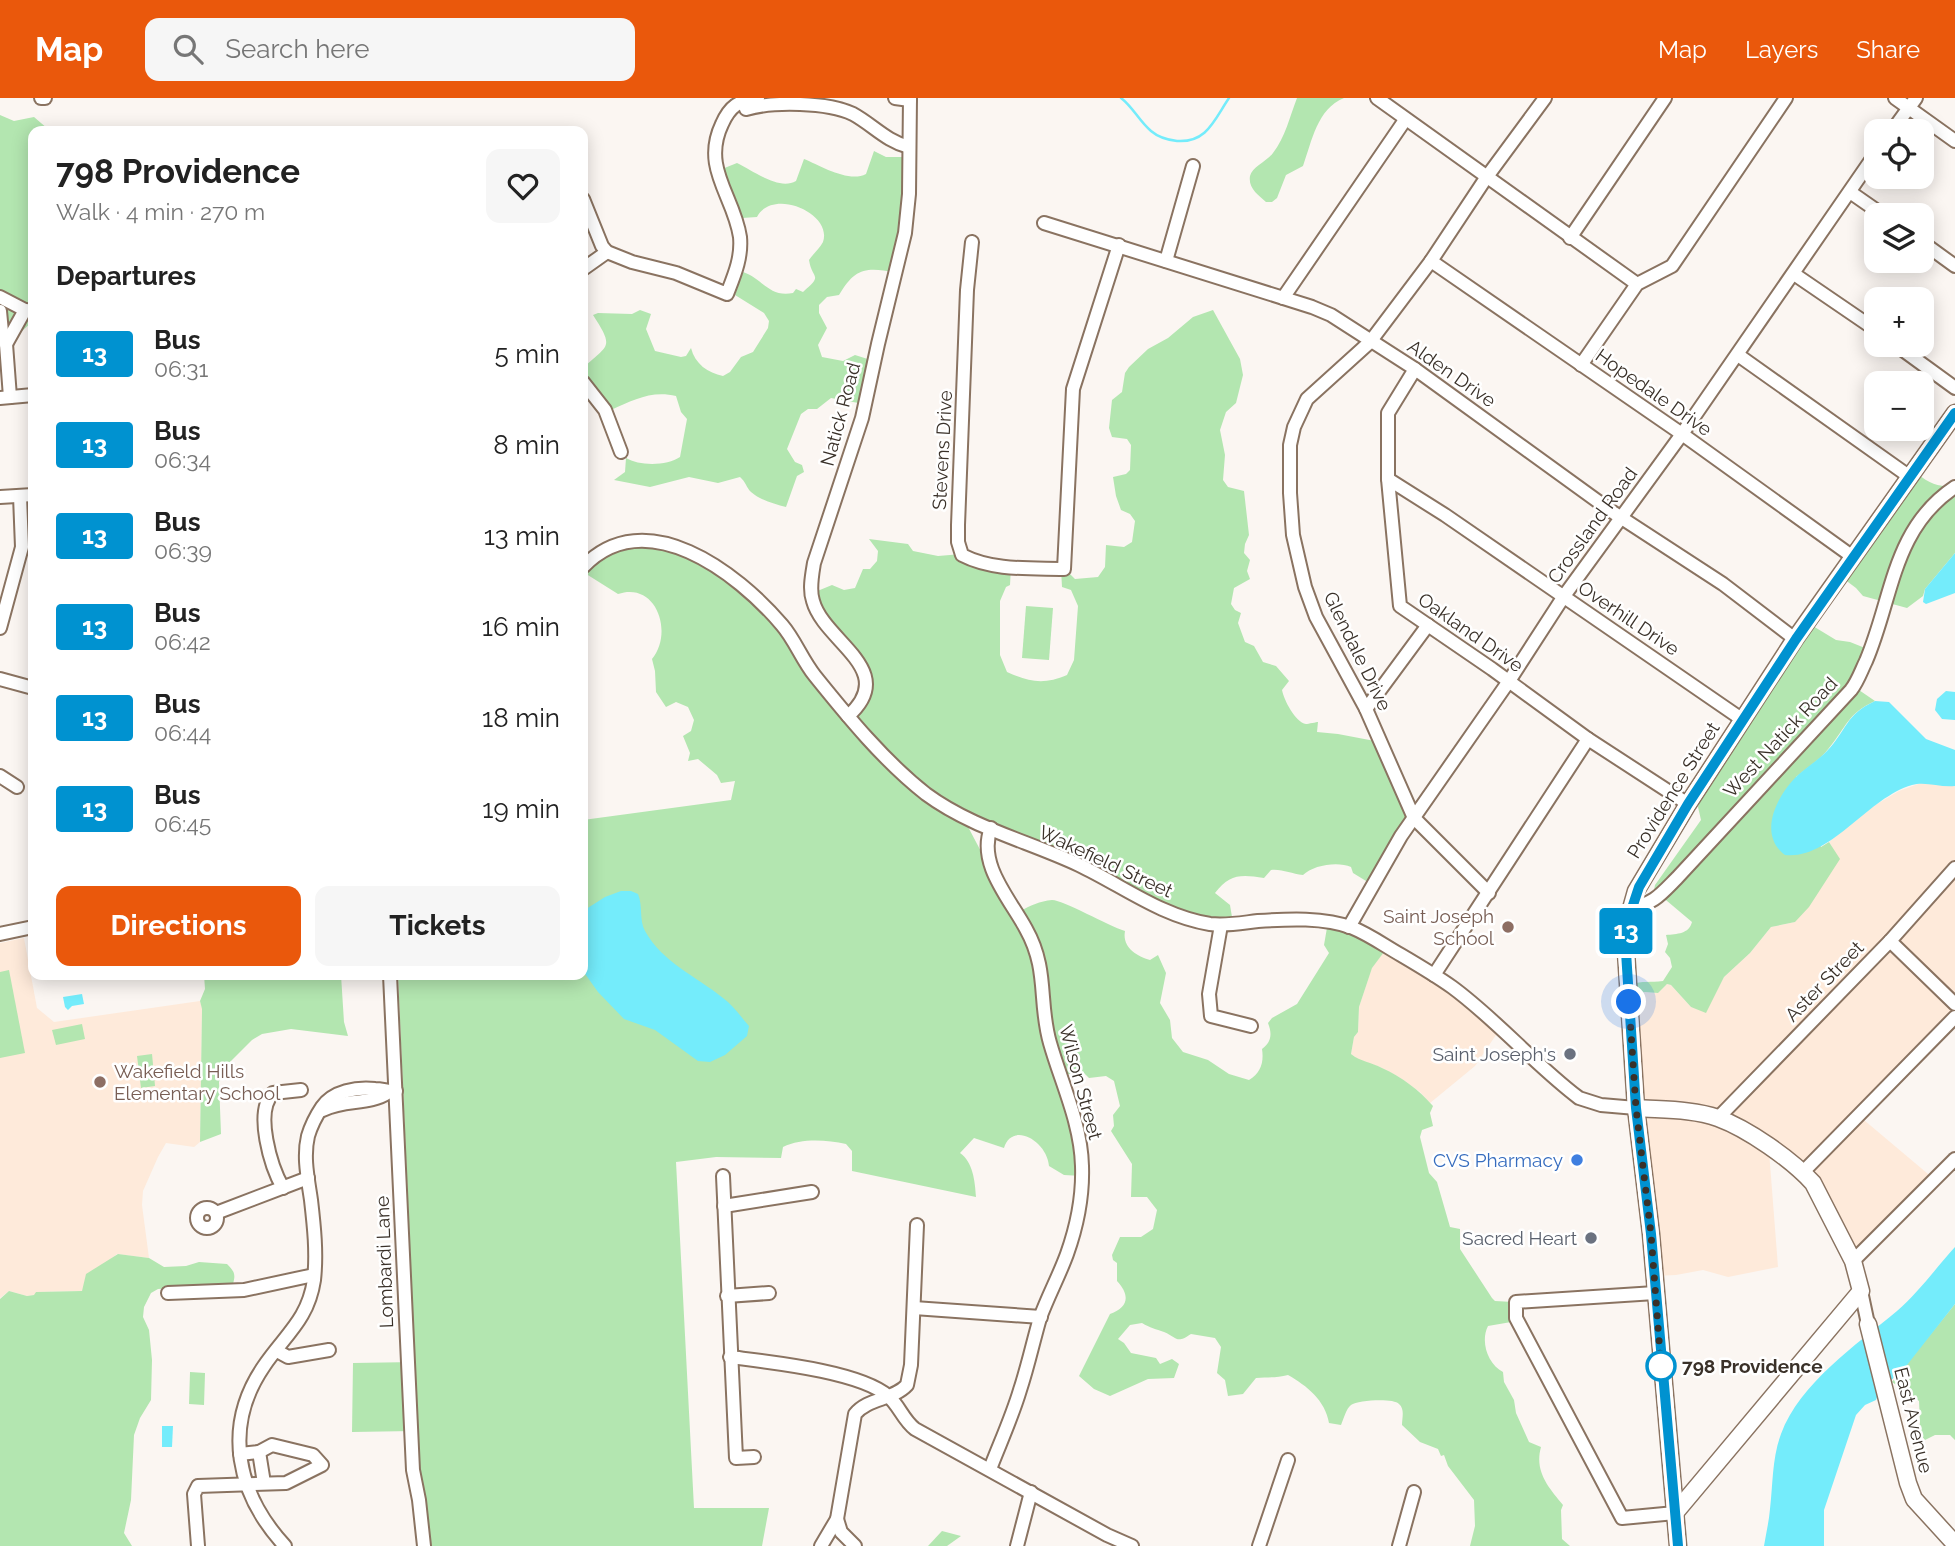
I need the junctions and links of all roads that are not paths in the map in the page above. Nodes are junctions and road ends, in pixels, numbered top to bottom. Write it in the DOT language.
graph roads {
  1 [pos="758,98"];
  2 [pos="895,98"];
  3 [pos="1377,98"];
  4 [pos="1545,98"];
  5 [pos="1665,98"];
  6 [pos="1786,98"];
  7 [pos="1895,98"];
  8 [pos="910,99"];
  9 [pos="1912,103"];
  10 [pos="724,119"];
  11 [pos="1901,119"];
  12 [pos="1405,120"];
  13 [pos="1955,141"];
  14 [pos="909,147"];
  15 [pos="1194,166"];
  16 [pos="1864,171"];
  17 [pos="1486,178"];
  18 [pos="1850,192"];
  19 [pos="1866,203"];
  20 [pos="588,211"];
  21 [pos="1044,223"];
  22 [pos="1570,238"];
  23 [pos="972,242"];
  24 [pos="1119,245"];
  25 [pos="1934,251"];
  26 [pos="607,252"];
  27 [pos="1166,261"];
  28 [pos="1431,261"];
  29 [pos="588,265"];
  30 [pos="1955,266"];
  31 [pos="1794,274"];
  32 [pos="1637,285"];
  33 [pos="0,298"];
  34 [pos="1283,298"];
  35 [pos="28,310"];
  36 [pos="0,311"];
  37 [pos="28,311"];
  38 [pos="1864,322"];
  39 [pos="1370,342"];
  40 [pos="6,344"];
  41 [pos="1738,355"];
  42 [pos="1912,357"];
  43 [pos="1581,365"];
  44 [pos="1415,369"];
  45 [pos="588,388"];
  46 [pos="1955,388"];
  47 [pos="28,395"];
  48 [pos="5,397"];
  49 [pos="1955,413"];
  50 [pos="1682,435"];
  51 [pos="621,452"];
  52 [pos="1910,477"];
  53 [pos="1388,479"];
  54 [pos="1955,487"];
  55 [pos="28,495"];
  56 [pos="20,496"];
  57 [pos="0,497"];
  58 [pos="1622,517"];
  59 [pos="1853,557"];
  60 [pos="588,563"];
  61 [pos="1564,596"];
  62 [pos="1427,625"];
  63 [pos="0,628"];
  64 [pos="1796,639"];
  65 [pos="0,679"];
  66 [pos="1509,681"];
  67 [pos="28,687"];
  68 [pos="1366,709"];
  69 [pos="848,716"];
  70 [pos="1743,720"];
  71 [pos="1588,739"];
  72 [pos="0,776"];
  73 [pos="18,787"];
  74 [pos="1688,804"];
  75 [pos="1414,818"];
  76 [pos="991,828"];
  77 [pos="1955,868"];
  78 [pos="1489,893"];
  79 [pos="1630,908"];
  80 [pos="1221,925"];
  81 [pos="1349,927"];
  82 [pos="28,928"];
  83 [pos="0,934"];
  84 [pos="1890,941"];
  85 [pos="1434,975"];
  86 [pos="390,980"];
  87 [pos="1955,1004"];
  88 [pos="1955,1017"];
  89 [pos="1251,1026"];
  90 [pos="301,1090"];
  91 [pos="393,1091"];
  92 [pos="1636,1108"];
  93 [pos="1718,1118"];
  94 [pos="1955,1159"];
  95 [pos="1803,1172"];
  96 [pos="723,1176"];
  97 [pos="308,1178"];
  98 [pos="283,1188"];
  99 [pos="813,1192"];
  100 [pos="724,1206"];
  101 [pos="216,1213"];
  102 [pos="917,1225"];
  103 [pos="1853,1261"];
  104 [pos="314,1275"];
  105 [pos="1861,1291"];
  106 [pos="168,1293"];
  107 [pos="769,1293"];
  108 [pos="1655,1293"];
  109 [pos="727,1296"];
  110 [pos="914,1308"];
  111 [pos="1041,1317"];
  112 [pos="1868,1324"];
  113 [pos="329,1350"];
  114 [pos="276,1351"];
  115 [pos="730,1357"];
  116 [pos="888,1396"];
  117 [pos="259,1452"];
  118 [pos="240,1454"];
  119 [pos="754,1457"];
  120 [pos="1288,1460"];
  121 [pos="990,1469"];
  122 [pos="264,1483"];
  123 [pos="245,1484"];
  124 [pos="1031,1492"];
  125 [pos="1414,1492"];
  126 [pos="1675,1513"];
  127 [pos="837,1519"];
  128 [pos="1955,1544"];
  129 [pos="198,1546"];
  130 [pos="285,1546"];
  131 [pos="424,1546"];
  132 [pos="821,1546"];
  133 [pos="855,1546"];
  134 [pos="1017,1546"];
  135 [pos="1132,1546"];
  136 [pos="1259,1546"];
  137 [pos="1399,1546"];
  138 [pos="1678,1546"];
  1 -- 10 [label="street"];
  2 -- 8 [label="street"];
  3 -- 12 [label="street"];
  4 -- 17 [label="street, Glendale Drive"];
  5 -- 22 [label="street"];
  6 -- 32 [label="street"];
  7 -- 9 [label="street"];
  8 -- 14 [label="street, Natick Road"];
  9 -- 11 [label="street"];
  9 -- 13 [label="street"];
  10 -- 14 [label="street"];
  10 -- 26 [label="street"];
  12 -- 17 [label="street"];
  12 -- 34 [label="street"];
  14 -- 69 [label="street, Natick Road"];
  15 -- 27 [label="street"];
  16 -- 18 [label="street, Crossland Road"];
  17 -- 22 [label="street"];
  17 -- 28 [label="street, Glendale Drive"];
  18 -- 19 [label="street"];
  18 -- 31 [label="street, Crossland Road"];
  20 -- 26 [label="street"];
  21 -- 24 [label="street, Alden Drive"];
  22 -- 32 [label="street"];
  23 -- 24 [label="street, Stevens Drive"];
  24 -- 27 [label="street, Alden Drive"];
  25 -- 30 [label="street"];
  26 -- 29 [label="street"];
  27 -- 34 [label="street, Alden Drive"];
  28 -- 39 [label="street, Glendale Drive"];
  28 -- 43 [label="street, Hopedale Drive"];
  31 -- 38 [label="street"];
  31 -- 41 [label="street, Crossland Road"];
  32 -- 43 [label="street"];
  33 -- 35 [label="street"];
  34 -- 39 [label="street, Alden Drive"];
  36 -- 40 [label="street"];
  37 -- 40 [label="street"];
  39 -- 44 [label="street, Alden Drive"];
  39 -- 68 [label="street, Glendale Drive"];
  40 -- 48 [label="street"];
  41 -- 50 [label="street, Crossland Road"];
  41 -- 52 [label="street"];
  42 -- 46 [label="street"];
  43 -- 50 [label="street, Hopedale Drive"];
  44 -- 53 [label="street, Oakland Drive"];
  44 -- 58 [label="street, Alden Drive"];
  45 -- 51 [label="street"];
  47 -- 48 [label="street"];
  49 -- 52 [label="main road, Providence Street"];
  50 -- 58 [label="street, Crossland Road"];
  50 -- 59 [label="street, Hopedale Drive"];
  52 -- 59 [label="main road, Providence Street"];
  53 -- 61 [label="street, Overhill Drive"];
  53 -- 62 [label="street, Oakland Drive"];
  54 -- 79 [label="street, West Natick Road"];
  55 -- 56 [label="street"];
  56 -- 57 [label="street"];
  56 -- 63 [label="street"];
  58 -- 61 [label="street, Crossland Road"];
  58 -- 64 [label="street, Alden Drive"];
  59 -- 64 [label="main road, Providence Street"];
  60 -- 69 [label="street, Wakefield Street"];
  61 -- 66 [label="street, Crossland Road"];
  61 -- 70 [label="street, Overhill Drive"];
  62 -- 66 [label="street, Oakland Drive"];
  62 -- 68 [label="street"];
  64 -- 70 [label="main road, Providence Street"];
  65 -- 67 [label="street"];
  66 -- 71 [label="street, Oakland Drive"];
  66 -- 75 [label="street, Crossland Road"];
  68 -- 75 [label="street, Glendale Drive"];
  69 -- 76 [label="street, Wakefield Street"];
  70 -- 74 [label="main road, Providence Street"];
  71 -- 74 [label="street, Oakland Drive"];
  71 -- 78 [label="street"];
  72 -- 73 [label="street"];
  74 -- 79 [label="main road, Providence Street"];
  75 -- 78 [label="street, Glendale Drive"];
  75 -- 81 [label="street, Crossland Road"];
  76 -- 80 [label="street, Wakefield Street"];
  76 -- 111 [label="street, Wilson Street"];
  77 -- 84 [label="street, Aster Street"];
  78 -- 85 [label="street"];
  79 -- 92 [label="main road, Providence Street"];
  80 -- 81 [label="street, Wakefield Street"];
  80 -- 89 [label="street"];
  81 -- 85 [label="street, Wakefield Street"];
  82 -- 83 [label="street"];
  84 -- 87 [label="street"];
  84 -- 93 [label="street, Aster Street"];
  85 -- 92 [label="street, Wakefield Street"];
  86 -- 91 [label="street, Lombardi Lane"];
  88 -- 95 [label="street"];
  90 -- 98 [label="street"];
  91 -- 97 [label="street"];
  91 -- 131 [label="street, Lombardi Lane"];
  92 -- 93 [label="main road"];
  92 -- 108 [label="main road, Providence Street"];
  93 -- 95 [label="main road"];
  94 -- 103 [label="street"];
  95 -- 103 [label="main road"];
  96 -- 100 [label="street"];
  97 -- 98 [label="street"];
  97 -- 104 [label="street"];
  98 -- 101 [label="street"];
  99 -- 100 [label="street"];
  100 -- 109 [label="street"];
  102 -- 110 [label="street"];
  103 -- 105 [label="main road"];
  104 -- 106 [label="street"];
  104 -- 114 [label="street"];
  105 -- 112 [label="street, East Avenue"];
  105 -- 126 [label="main road"];
  107 -- 109 [label="street"];
  108 -- 126 [label="main road, Providence Street"];
  108 -- 126 [label="street"];
  109 -- 115 [label="street"];
  110 -- 111 [label="street"];
  110 -- 116 [label="street"];
  111 -- 121 [label="street, Wilson Street"];
  112 -- 128 [label="main road, East Avenue"];
  113 -- 114 [label="street"];
  114 -- 118 [label="street"];
  115 -- 116 [label="street"];
  115 -- 119 [label="street"];
  116 -- 121 [label="street"];
  116 -- 127 [label="street"];
  117 -- 118 [label="street"];
  117 -- 122 [label="street"];
  117 -- 122 [label="street"];
  118 -- 123 [label="street"];
  120 -- 136 [label="street"];
  121 -- 124 [label="street"];
  122 -- 123 [label="street"];
  123 -- 129 [label="street"];
  123 -- 130 [label="street"];
  124 -- 134 [label="street"];
  124 -- 135 [label="street"];
  125 -- 137 [label="street"];
  126 -- 138 [label="main road, Providence Street"];
  127 -- 132 [label="street"];
  127 -- 133 [label="street"];
}
